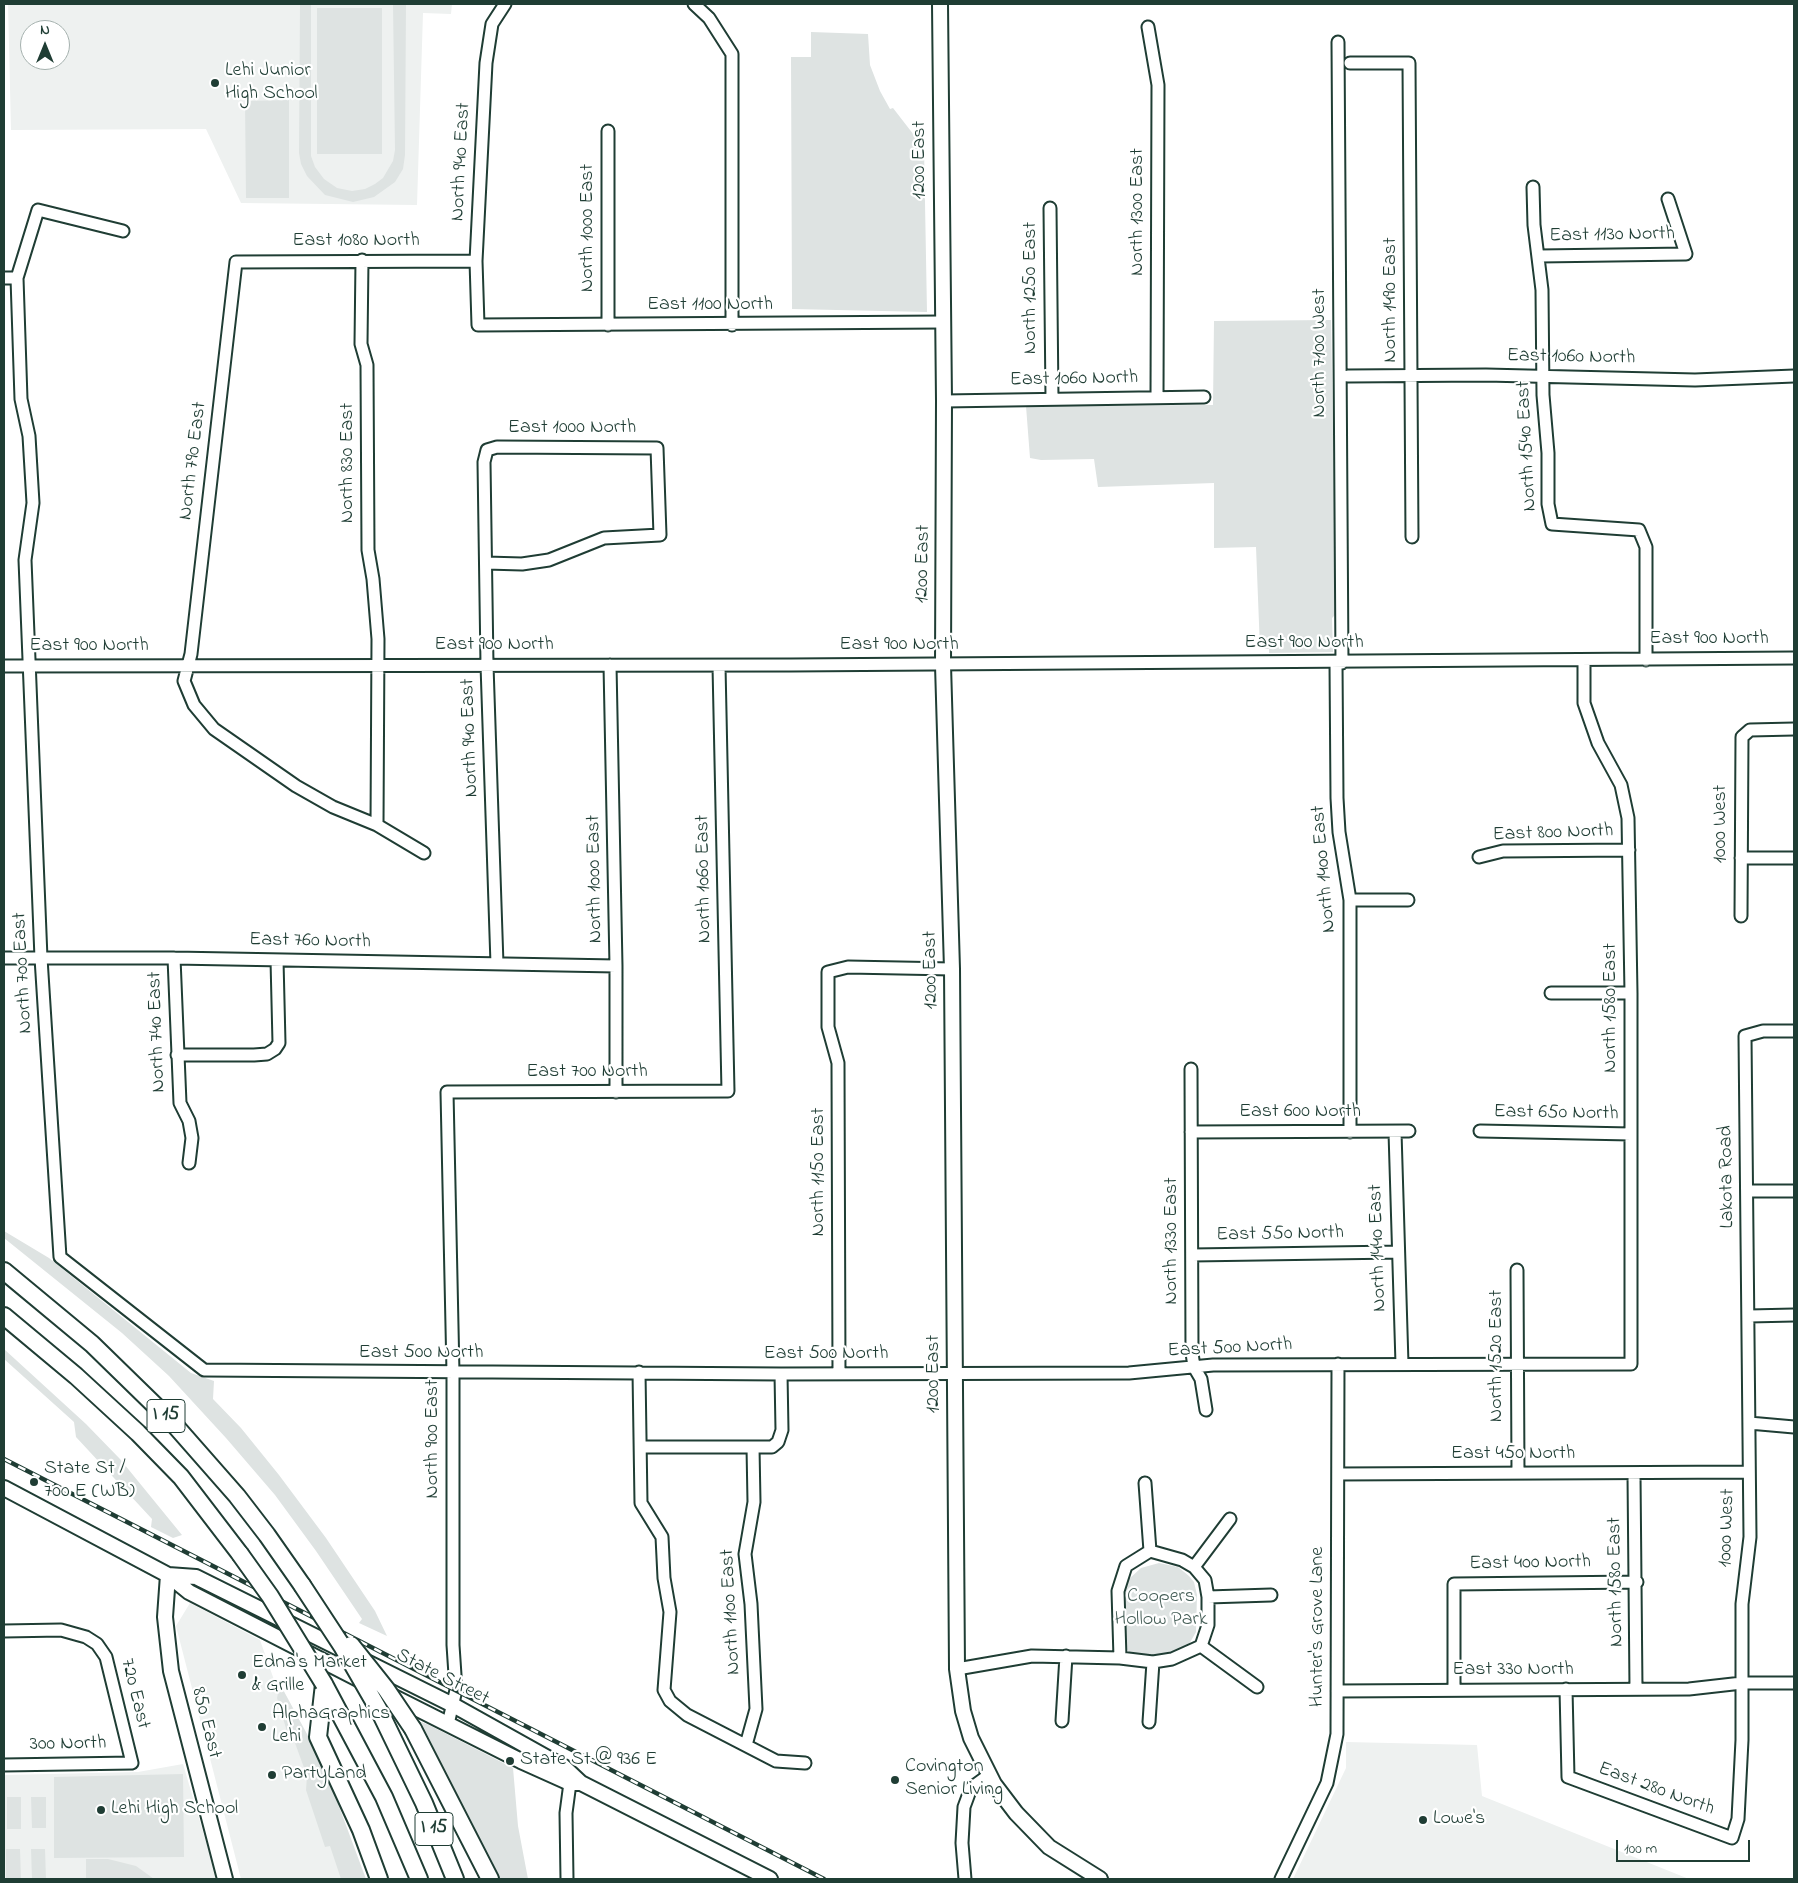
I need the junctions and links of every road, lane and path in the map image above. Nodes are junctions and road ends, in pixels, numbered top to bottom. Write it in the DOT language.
graph roads {
  1 [pos="504,4"];
  2 [pos="694,4"];
  3 [pos="940,4"];
  4 [pos="1148,27"];
  5 [pos="1338,42"];
  6 [pos="1350,63"];
  7 [pos="608,131"];
  8 [pos="1533,187"];
  9 [pos="1668,199"];
  10 [pos="1050,208"];
  11 [pos="123,230"];
  12 [pos="1539,256"];
  13 [pos="362,260"];
  14 [pos="476,261"];
  15 [pos="236,262"];
  16 [pos="4,278"];
  17 [pos="17,278"];
  18 [pos="942,322"];
  19 [pos="608,325"];
  20 [pos="732,325"];
  21 [pos="478,326"];
  22 [pos="1348,376"];
  23 [pos="1794,376"];
  24 [pos="1411,377"];
  25 [pos="1542,377"];
  26 [pos="1157,397"];
  27 [pos="1204,397"];
  28 [pos="1052,398"];
  29 [pos="944,401"];
  30 [pos="487,450"];
  31 [pos="1412,536"];
  32 [pos="486,563"];
  33 [pos="1794,658"];
  34 [pos="1584,660"];
  35 [pos="1646,660"];
  36 [pos="1339,663"];
  37 [pos="943,664"];
  38 [pos="190,665"];
  39 [pos="378,665"];
  40 [pos="487,665"];
  41 [pos="4,666"];
  42 [pos="30,666"];
  43 [pos="610,666"];
  44 [pos="719,666"];
  45 [pos="1794,729"];
  46 [pos="377,825"];
  47 [pos="1629,850"];
  48 [pos="424,853"];
  49 [pos="1479,857"];
  50 [pos="1741,858"];
  51 [pos="1794,858"];
  52 [pos="1350,900"];
  53 [pos="1408,900"];
  54 [pos="1741,916"];
  55 [pos="4,958"];
  56 [pos="41,958"];
  57 [pos="174,958"];
  58 [pos="277,960"];
  59 [pos="497,964"];
  60 [pos="616,966"];
  61 [pos="952,969"];
  62 [pos="1551,993"];
  63 [pos="1631,993"];
  64 [pos="1794,1031"];
  65 [pos="177,1055"];
  66 [pos="1191,1069"];
  67 [pos="728,1091"];
  68 [pos="447,1092"];
  69 [pos="616,1092"];
  70 [pos="1410,1131"];
  71 [pos="1480,1131"];
  72 [pos="1191,1132"];
  73 [pos="1350,1132"];
  74 [pos="1395,1132"];
  75 [pos="1631,1134"];
  76 [pos="188,1163"];
  77 [pos="1747,1191"];
  78 [pos="1794,1191"];
  79 [pos="1397,1252"];
  80 [pos="1192,1255"];
  81 [pos="60,1257"];
  82 [pos="1517,1270"];
  83 [pos="4,1271"];
  84 [pos="1794,1315"];
  85 [pos="4,1316"];
  86 [pos="1749,1316"];
  87 [pos="1338,1364"];
  88 [pos="1402,1364"];
  89 [pos="1631,1364"];
  90 [pos="1517,1365"];
  91 [pos="1194,1367"];
  92 [pos="639,1372"];
  93 [pos="955,1372"];
  94 [pos="453,1373"];
  95 [pos="780,1374"];
  96 [pos="839,1374"];
  97 [pos="1206,1410"];
  98 [pos="1749,1423"];
  99 [pos="1794,1427"];
  100 [pos="641,1447"];
  101 [pos="753,1447"];
  102 [pos="1749,1472"];
  103 [pos="1518,1473"];
  104 [pos="1338,1474"];
  105 [pos="1634,1474"];
  106 [pos="1145,1483"];
  107 [pos="4,1488"];
  108 [pos="1230,1519"];
  109 [pos="1150,1552"];
  110 [pos="1194,1568"];
  111 [pos="168,1575"];
  112 [pos="1637,1582"];
  113 [pos="1271,1595"];
  114 [pos="1208,1597"];
  115 [pos="323,1615"];
  116 [pos="4,1631"];
  117 [pos="1201,1646"];
  118 [pos="1066,1656"];
  119 [pos="1120,1658"];
  120 [pos="1153,1662"];
  121 [pos="957,1669"];
  122 [pos="1794,1682"];
  123 [pos="1742,1683"];
  124 [pos="324,1684"];
  125 [pos="1257,1687"];
  126 [pos="1566,1689"];
  127 [pos="1636,1689"];
  128 [pos="1454,1690"];
  129 [pos="1337,1691"];
  130 [pos="451,1704"];
  131 [pos="1062,1721"];
  132 [pos="1149,1722"];
  133 [pos="448,1724"];
  134 [pos="746,1745"];
  135 [pos="132,1763"];
  136 [pos="805,1763"];
  137 [pos="4,1765"];
  138 [pos="989,1775"];
  139 [pos="576,1783"];
  140 [pos="1732,1838"];
  141 [pos="225,1879"];
  142 [pos="379,1879"];
  143 [pos="419,1879"];
  144 [pos="455,1879"];
  145 [pos="490,1879"];
  146 [pos="567,1879"];
  147 [pos="770,1879"];
  148 [pos="964,1879"];
  149 [pos="1100,1879"];
  150 [pos="1281,1879"];
  1 -- 14 [label="street, North 940 East"];
  2 -- 20 [label="street"];
  3 -- 18 [label="main road, 1200 East"];
  4 -- 26 [label="street, North 1300 East"];
  5 -- 36 [label="street, North 7100 West"];
  6 -- 24 [label="street, North 1490 East"];
  7 -- 19 [label="street, North 1000 East"];
  8 -- 12 [label="street, North 1540 East"];
  9 -- 12 [label="street, East 1130 North"];
  10 -- 28 [label="street, North 1250 East"];
  11 -- 17 [label="street, North 700 East"];
  12 -- 25 [label="street, North 1540 East"];
  13 -- 14 [label="street, East 1080 North"];
  13 -- 15 [label="street, East 1080 North"];
  13 -- 39 [label="street, North 830 East"];
  14 -- 21 [label="street, North 940 East"];
  15 -- 38 [label="street, North 790 East"];
  16 -- 17 [label="street"];
  17 -- 42 [label="street, North 700 East"];
  18 -- 20 [label="street, East 1100 North"];
  18 -- 29 [label="main road, 1200 East"];
  19 -- 20 [label="street, East 1100 North"];
  19 -- 21 [label="street, East 1100 North"];
  22 -- 24 [label="street, East 1060 North"];
  23 -- 25 [label="street, East 1060 North"];
  24 -- 25 [label="street, East 1060 North"];
  24 -- 31 [label="street, North 1490 East"];
  25 -- 35 [label="street, North 1540 East"];
  26 -- 27 [label="street, East 1060 North"];
  26 -- 28 [label="street, East 1060 North"];
  28 -- 29 [label="street, East 1060 North"];
  29 -- 37 [label="main road, 1200 East"];
  30 -- 32 [label="street, North 940 East"];
  30 -- 32 [label="street, East 1000 North"];
  32 -- 40 [label="street, North 940 East"];
  33 -- 35 [label="street, East 900 North"];
  34 -- 35 [label="street, East 900 North"];
  34 -- 36 [label="street, East 900 North"];
  34 -- 47 [label="street, North 1580 East"];
  36 -- 37 [label="street, East 900 North"];
  36 -- 52 [label="street, North 1400 East"];
  37 -- 44 [label="street, East 900 North"];
  37 -- 61 [label="main road, 1200 East"];
  38 -- 39 [label="street, East 900 North"];
  38 -- 42 [label="street, East 900 North"];
  38 -- 46 [label="street, North 790 East"];
  39 -- 40 [label="street, East 900 North"];
  39 -- 46 [label="street, North 830 East"];
  40 -- 43 [label="street, East 900 North"];
  40 -- 59 [label="street, North 940 East"];
  41 -- 42 [label="street, East 900 North"];
  42 -- 56 [label="street, North 700 East"];
  43 -- 44 [label="street, East 900 North"];
  43 -- 60 [label="street, North 1000 East"];
  44 -- 67 [label="street, North 1060 East"];
  45 -- 50 [label="street, 1000 West"];
  46 -- 48 [label="street, North 790 East"];
  47 -- 49 [label="street, East 800 North"];
  47 -- 63 [label="street, North 1580 East"];
  50 -- 51 [label="street"];
  50 -- 54 [label="street, 1000 West"];
  52 -- 53 [label="street"];
  52 -- 73 [label="street, North 1400 East"];
  55 -- 56 [label="street, East 760 North"];
  56 -- 57 [label="street, East 760 North"];
  56 -- 81 [label="street, North 700 East"];
  57 -- 58 [label="street, East 760 North"];
  57 -- 65 [label="street, North 740 East"];
  58 -- 59 [label="street, East 760 North"];
  58 -- 65 [label="street"];
  59 -- 60 [label="street, East 760 North"];
  60 -- 69 [label="street, North 1000 East"];
  61 -- 93 [label="main road, 1200 East"];
  61 -- 96 [label="street, North 1150 East"];
  62 -- 63 [label="street"];
  63 -- 75 [label="street, North 1580 East"];
  64 -- 77 [label="street, Lakota Road"];
  65 -- 76 [label="street, North 740 East"];
  66 -- 72 [label="street, North 1330 East"];
  67 -- 69 [label="street, East 700 North"];
  68 -- 69 [label="street, East 700 North"];
  68 -- 94 [label="street, North 900 East"];
  70 -- 74 [label="street, East 600 North"];
  71 -- 75 [label="street, East 650 North"];
  72 -- 73 [label="street, East 600 North"];
  72 -- 80 [label="street, North 1330 East"];
  73 -- 74 [label="street, East 600 North"];
  74 -- 79 [label="street, North 1440 East"];
  75 -- 89 [label="street, North 1580 East"];
  77 -- 78 [label="street"];
  77 -- 86 [label="street, Lakota Road"];
  79 -- 80 [label="street, East 550 North"];
  79 -- 88 [label="street, North 1440 East"];
  80 -- 91 [label="street, North 1330 East"];
  81 -- 94 [label="street, East 500 North"];
  82 -- 90 [label="street, North 1520 East"];
  83 -- 115 [label="highway, I 15, bridge"];
  84 -- 86 [label="street"];
  85 -- 124 [label="highway, I 15, bridge"];
  86 -- 98 [label="street, 1000 West"];
  87 -- 88 [label="street, East 500 North"];
  87 -- 91 [label="street, East 500 North"];
  87 -- 104 [label="street, Hunter's Grove Lane"];
  88 -- 90 [label="street, East 500 North"];
  89 -- 90 [label="street, East 500 North"];
  90 -- 103 [label="street, North 1520 East"];
  91 -- 93 [label="street, East 500 North"];
  91 -- 97 [label="street, North 1330 East"];
  92 -- 94 [label="street, East 500 North"];
  92 -- 95 [label="street, East 500 North"];
  92 -- 100 [label="street"];
  93 -- 96 [label="street, East 500 North"];
  93 -- 121 [label="main road, 1200 East"];
  94 -- 130 [label="street, North 900 East"];
  95 -- 96 [label="street, East 500 North"];
  95 -- 101 [label="street"];
  98 -- 99 [label="street"];
  98 -- 102 [label="street, 1000 West"];
  100 -- 101 [label="street"];
  100 -- 134 [label="street"];
  101 -- 134 [label="street, North 1100 East"];
  102 -- 105 [label="street, East 450 North"];
  102 -- 123 [label="street, 1000 West"];
  103 -- 104 [label="street, East 450 North"];
  103 -- 105 [label="street, East 450 North"];
  104 -- 129 [label="street, Hunter's Grove Lane"];
  105 -- 112 [label="street, North 1580 East"];
  106 -- 109 [label="street"];
  107 -- 111 [label="main road, State Street"];
  108 -- 110 [label="street"];
  109 -- 110 [label="street"];
  109 -- 119 [label="street"];
  110 -- 114 [label="street"];
  111 -- 130 [label="main road, State Street"];
  111 -- 133 [label="main road, State Street"];
  111 -- 141 [label="main road, 850 East"];
  112 -- 127 [label="street, North 1580 East"];
  112 -- 128 [label="street, East 400 North"];
  113 -- 114 [label="street"];
  114 -- 117 [label="street"];
  115 -- 144 [label="highway, I 15, bridge"];
  115 -- 145 [label="highway, bridge"];
  116 -- 135 [label="street, 720 East"];
  117 -- 120 [label="street"];
  117 -- 125 [label="street"];
  118 -- 119 [label="street"];
  118 -- 121 [label="street"];
  118 -- 131 [label="street"];
  119 -- 120 [label="street"];
  120 -- 132 [label="street"];
  121 -- 138 [label="main road, 1200 East"];
  122 -- 123 [label="street, East 330 North"];
  123 -- 127 [label="street, East 330 North"];
  123 -- 140 [label="street, 1000 West"];
  124 -- 142 [label="highway"];
  124 -- 143 [label="highway, I 15"];
  126 -- 127 [label="street, East 330 North"];
  126 -- 128 [label="street, East 330 North"];
  126 -- 140 [label="street, East 280 North"];
  128 -- 129 [label="street, East 330 North"];
  129 -- 150 [label="street, Hunter's Grove Lane"];
  130 -- 133 [label="street, North 900 East"];
  130 -- 139 [label="main road, State Street"];
  133 -- 139 [label="main road, State Street"];
  134 -- 136 [label="street"];
  135 -- 137 [label="street, 300 North"];
  138 -- 148 [label="street"];
  138 -- 149 [label="main road, 1200 East"];
  139 -- 146 [label="street"];
  139 -- 147 [label="main road, State Street"];
}
